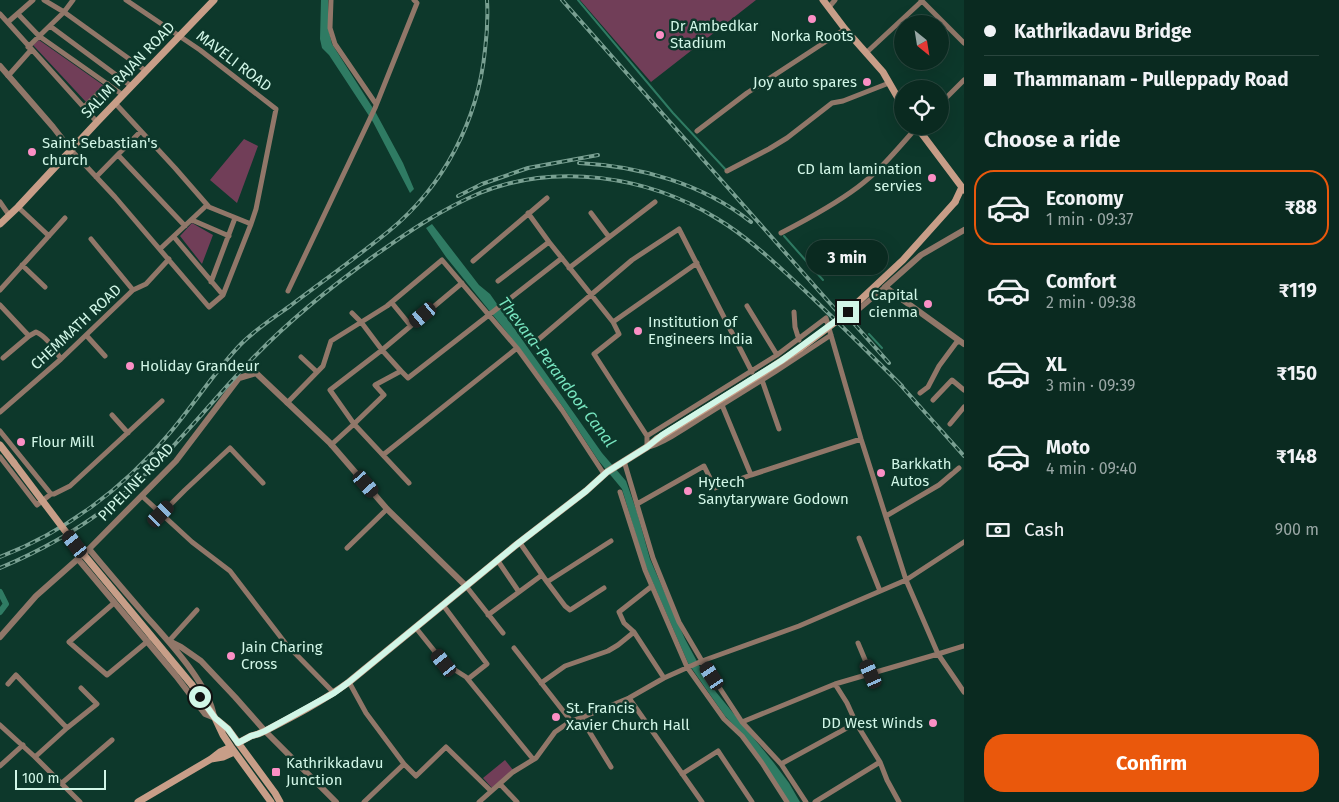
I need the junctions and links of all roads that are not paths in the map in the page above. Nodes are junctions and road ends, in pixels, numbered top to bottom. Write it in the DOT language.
graph roads {
  1 [pos="33,0"];
  2 [pos="44,0"];
  3 [pos="73,0"];
  4 [pos="126,0"];
  5 [pos="214,0"];
  6 [pos="331,0"];
  7 [pos="823,0"];
  8 [pos="835,0"];
  9 [pos="922,0"];
  10 [pos="417,1"];
  11 [pos="829,6"];
  12 [pos="64,12"];
  13 [pos="0,14"];
  14 [pos="18,14"];
  15 [pos="8,22"];
  16 [pos="50,26"];
  17 [pos="845,29"];
  18 [pos="39,36"];
  19 [pos="180,36"];
  20 [pos="964,43"];
  21 [pos="30,48"];
  22 [pos="866,53"];
  23 [pos="0,66"];
  24 [pos="146,72"];
  25 [pos="8,76"];
  26 [pos="964,80"];
  27 [pos="889,83"];
  28 [pos="108,84"];
  29 [pos="131,86"];
  30 [pos="894,91"];
  31 [pos="123,95"];
  32 [pos="949,95"];
  33 [pos="115,104"];
  34 [pos="376,106"];
  35 [pos="84,107"];
  36 [pos="96,122"];
  37 [pos="141,131"];
  38 [pos="697,131"];
  39 [pos="910,135"];
  40 [pos="924,135"];
  41 [pos="71,150"];
  42 [pos="118,155"];
  43 [pos="727,171"];
  44 [pos="96,177"];
  45 [pos="963,189"];
  46 [pos="964,197"];
  47 [pos="547,198"];
  48 [pos="0,202"];
  49 [pos="655,202"];
  50 [pos="955,202"];
  51 [pos="207,205"];
  52 [pos="18,207"];
  53 [pos="528,213"];
  54 [pos="591,213"];
  55 [pos="9,215"];
  56 [pos="66,218"];
  57 [pos="235,218"];
  58 [pos="192,220"];
  59 [pos="0,224"];
  60 [pos="251,224"];
  61 [pos="185,226"];
  62 [pos="964,230"];
  63 [pos="782,233"];
  64 [pos="48,236"];
  65 [pos="229,236"];
  66 [pos="174,237"];
  67 [pos="609,237"];
  68 [pos="91,239"];
  69 [pos="549,242"];
  70 [pos="160,249"];
  71 [pos="562,258"];
  72 [pos="169,260"];
  73 [pos="473,261"];
  74 [pos="697,263"];
  75 [pos="22,265"];
  76 [pos="569,268"];
  77 [pos="211,282"];
  78 [pos="498,282"];
  79 [pos="462,283"];
  80 [pos="45,287"];
  81 [pos="884,287"];
  82 [pos="0,290"];
  83 [pos="133,290"];
  84 [pos="288,291"];
  85 [pos="591,295"];
  86 [pos="223,296"];
  87 [pos="392,303"];
  88 [pos="0,305"];
  89 [pos="500,305"];
  90 [pos="748,306"];
  91 [pos="858,310"];
  92 [pos="794,312"];
  93 [pos="352,313"];
  94 [pos="490,313"];
  95 [pos="362,322"];
  96 [pos="613,322"];
  97 [pos="410,325"];
  98 [pos="86,335"];
  99 [pos="831,335"];
  100 [pos="29,336"];
  101 [pos="799,340"];
  102 [pos="962,343"];
  103 [pos="517,348"];
  104 [pos="382,350"];
  105 [pos="778,355"];
  106 [pos="105,356"];
  107 [pos="301,357"];
  108 [pos="3,358"];
  109 [pos="62,359"];
  110 [pos="401,371"];
  111 [pos="317,372"];
  112 [pos="752,372"];
  113 [pos="762,380"];
  114 [pos="964,390"];
  115 [pos="920,392"];
  116 [pos="933,400"];
  117 [pos="162,402"];
  118 [pos="288,403"];
  119 [pos="722,405"];
  120 [pos="964,408"];
  121 [pos="0,412"];
  122 [pos="112,415"];
  123 [pos="354,424"];
  124 [pos="950,424"];
  125 [pos="779,429"];
  126 [pos="0,431"];
  127 [pos="128,433"];
  128 [pos="647,436"];
  129 [pos="861,438"];
  130 [pos="0,445"];
  131 [pos="332,445"];
  132 [pos="647,447"];
  133 [pos="383,455"];
  134 [pos="0,457"];
  135 [pos="624,461"];
  136 [pos="959,468"];
  137 [pos="606,473"];
  138 [pos="751,475"];
  139 [pos="410,483"];
  140 [pos="264,484"];
  141 [pos="620,492"];
  142 [pos="51,494"];
  143 [pos="142,496"];
  144 [pos="637,504"];
  145 [pos="387,509"];
  146 [pos="161,514"];
  147 [pos="886,516"];
  148 [pos="859,538"];
  149 [pos="611,541"];
  150 [pos="520,542"];
  151 [pos="964,542"];
  152 [pos="347,548"];
  153 [pos="88,549"];
  154 [pos="78,559"];
  155 [pos="498,560"];
  156 [pos="542,575"];
  157 [pos="906,580"];
  158 [pos="547,582"];
  159 [pos="466,586"];
  160 [pos="652,586"];
  161 [pos="604,588"];
  162 [pos="880,591"];
  163 [pos="519,592"];
  164 [pos="114,603"];
  165 [pos="443,605"];
  166 [pos="197,610"];
  167 [pos="488,615"];
  168 [pos="156,628"];
  169 [pos="416,628"];
  170 [pos="634,632"];
  171 [pos="503,633"];
  172 [pos="0,637"];
  173 [pos="146,639"];
  174 [pos="170,641"];
  175 [pos="858,643"];
  176 [pos="964,646"];
  177 [pos="514,648"];
  178 [pos="938,654"];
  179 [pos="700,661"];
  180 [pos="688,667"];
  181 [pos="871,674"];
  182 [pos="664,678"];
  183 [pos="468,679"];
  184 [pos="349,682"];
  185 [pos="541,683"];
  186 [pos="8,684"];
  187 [pos="835,684"];
  188 [pos="81,688"];
  189 [pos="964,692"];
  190 [pos="334,693"];
  191 [pos="629,698"];
  192 [pos="215,718"];
  193 [pos="581,718"];
  194 [pos="571,721"];
  195 [pos="742,722"];
  196 [pos="856,723"];
  197 [pos="0,725"];
  198 [pos="67,728"];
  199 [pos="262,733"];
  200 [pos="112,740"];
  201 [pos="23,745"];
  202 [pos="240,746"];
  203 [pos="233,750"];
  204 [pos="35,757"];
  205 [pos="533,759"];
  206 [pos="880,762"];
  207 [pos="404,764"];
  208 [pos="781,764"];
  209 [pos="0,766"];
  210 [pos="611,767"];
  211 [pos="682,774"];
  212 [pos="62,783"];
  213 [pos="500,784"];
  214 [pos="491,791"];
  215 [pos="80,802"];
  216 [pos="138,802"];
  217 [pos="271,802"];
  218 [pos="280,802"];
  219 [pos="336,802"];
  220 [pos="364,802"];
  221 [pos="479,802"];
  222 [pos="517,802"];
  223 [pos="702,802"];
  224 [pos="752,802"];
  225 [pos="787,802"];
  226 [pos="806,802"];
  227 [pos="815,802"];
  228 [pos="899,802"];
  1 -- 14 [label="street"];
  2 -- 12 [label="street"];
  3 -- 12 [label="street"];
  4 -- 19 [label="street, MAVELI ROAD"];
  5 -- 19 [label="main road, SALIM RAJAN ROAD"];
  6 -- 34 [label="street"];
  7 -- 11 [label="main road"];
  8 -- 11 [label="street"];
  9 -- 20 [label="street"];
  9 -- 22 [label="street"];
  10 -- 34 [label="street"];
  11 -- 17 [label="main road"];
  12 -- 16 [label="street"];
  12 -- 24 [label="street"];
  13 -- 15 [label="street"];
  14 -- 15 [label="street"];
  14 -- 18 [label="street"];
  15 -- 21 [label="street"];
  16 -- 18 [label="street"];
  16 -- 29 [label="street"];
  17 -- 22 [label="main road"];
  17 -- 38 [label="street"];
  18 -- 21 [label="street"];
  18 -- 28 [label="street"];
  19 -- 24 [label="main road, SALIM RAJAN ROAD"];
  19 -- 60 [label="street, MAVELI ROAD"];
  21 -- 25 [label="street"];
  21 -- 35 [label="street"];
  22 -- 27 [label="main road"];
  23 -- 25 [label="street"];
  24 -- 29 [label="main road, SALIM RAJAN ROAD"];
  25 -- 41 [label="street"];
  26 -- 32 [label="street"];
  27 -- 30 [label="main road"];
  27 -- 43 [label="street"];
  28 -- 31 [label="street"];
  28 -- 35 [label="street"];
  29 -- 31 [label="main road, SALIM RAJAN ROAD"];
  31 -- 33 [label="main road, SALIM RAJAN ROAD"];
  33 -- 36 [label="main road, SALIM RAJAN ROAD"];
  33 -- 37 [label="street"];
  34 -- 84 [label="street"];
  35 -- 36 [label="street"];
  36 -- 41 [label="main road, SALIM RAJAN ROAD"];
  37 -- 42 [label="street"];
  37 -- 51 [label="street"];
  39 -- 63 [label="street"];
  40 -- 45 [label="main road"];
  41 -- 44 [label="street"];
  41 -- 52 [label="main road, SALIM RAJAN ROAD"];
  42 -- 44 [label="street"];
  42 -- 61 [label="street"];
  44 -- 70 [label="street"];
  45 -- 50 [label="main road"];
  46 -- 50 [label="main road"];
  47 -- 53 [label="street"];
  48 -- 55 [label="street"];
  49 -- 67 [label="street"];
  50 -- 132 [label="main road, bridge"];
  51 -- 57 [label="street"];
  51 -- 58 [label="street"];
  52 -- 55 [label="main road, SALIM RAJAN ROAD"];
  52 -- 64 [label="street"];
  53 -- 69 [label="street"];
  53 -- 73 [label="street"];
  54 -- 67 [label="street"];
  55 -- 59 [label="main road, SALIM RAJAN ROAD"];
  56 -- 64 [label="street"];
  57 -- 60 [label="street"];
  57 -- 65 [label="street"];
  58 -- 61 [label="street"];
  58 -- 65 [label="street"];
  60 -- 86 [label="street"];
  61 -- 66 [label="street"];
  62 -- 81 [label="street"];
  64 -- 75 [label="street"];
  65 -- 77 [label="street"];
  66 -- 70 [label="street"];
  66 -- 77 [label="street"];
  67 -- 76 [label="street"];
  68 -- 83 [label="street"];
  69 -- 71 [label="street"];
  69 -- 78 [label="street"];
  70 -- 72 [label="street"];
  71 -- 76 [label="street"];
  71 -- 89 [label="street"];
  72 -- 83 [label="street, CHEMMATH ROAD"];
  72 -- 86 [label="street"];
  74 -- 85 [label="street"];
  74 -- 96 [label="street"];
  74 -- 112 [label="street"];
  75 -- 80 [label="street"];
  75 -- 82 [label="street"];
  76 -- 85 [label="street"];
  77 -- 86 [label="street"];
  79 -- 87 [label="street"];
  79 -- 94 [label="street"];
  79 -- 97 [label="street"];
  81 -- 91 [label="street"];
  81 -- 102 [label="street"];
  83 -- 98 [label="street, CHEMMATH ROAD"];
  85 -- 89 [label="street"];
  85 -- 96 [label="street"];
  87 -- 95 [label="street"];
  87 -- 97 [label="street"];
  88 -- 100 [label="street"];
  89 -- 94 [label="street"];
  90 -- 105 [label="street"];
  92 -- 101 [label="street"];
  93 -- 95 [label="street"];
  94 -- 103 [label="street"];
  94 -- 110 [label="street"];
  95 -- 104 [label="street"];
  95 -- 111 [label="street"];
  96 -- 128 [label="street"];
  97 -- 104 [label="street"];
  98 -- 106 [label="street"];
  98 -- 109 [label="street, CHEMMATH ROAD"];
  99 -- 101 [label="street"];
  99 -- 113 [label="street"];
  99 -- 129 [label="street"];
  100 -- 108 [label="street"];
  100 -- 109 [label="street"];
  101 -- 105 [label="street"];
  102 -- 115 [label="street"];
  103 -- 133 [label="street"];
  103 -- 137 [label="street"];
  104 -- 110 [label="street"];
  104 -- 123 [label="street"];
  105 -- 112 [label="street"];
  107 -- 111 [label="street"];
  109 -- 121 [label="street, CHEMMATH ROAD"];
  110 -- 123 [label="street"];
  111 -- 118 [label="street"];
  112 -- 128 [label="street"];
  113 -- 119 [label="street"];
  113 -- 125 [label="street"];
  114 -- 116 [label="street"];
  117 -- 127 [label="street"];
  118 -- 131 [label="street"];
  118 -- 143 [label="street, PIPELINE ROAD"];
  119 -- 132 [label="street"];
  119 -- 138 [label="street"];
  120 -- 124 [label="street"];
  122 -- 127 [label="street"];
  123 -- 131 [label="street"];
  123 -- 133 [label="street"];
  126 -- 142 [label="street"];
  127 -- 142 [label="street"];
  128 -- 132 [label="street"];
  129 -- 138 [label="street"];
  129 -- 147 [label="street"];
  130 -- 192 [label="main road, bridge"];
  131 -- 145 [label="street"];
  132 -- 135 [label="main road"];
  133 -- 139 [label="street"];
  134 -- 142 [label="street"];
  135 -- 137 [label="main road"];
  135 -- 144 [label="street"];
  136 -- 147 [label="street"];
  137 -- 150 [label="main road"];
  138 -- 144 [label="street"];
  140 -- 146 [label="street"];
  141 -- 160 [label="street"];
  143 -- 146 [label="street"];
  143 -- 153 [label="street, PIPELINE ROAD"];
  144 -- 179 [label="street"];
  145 -- 152 [label="street"];
  145 -- 159 [label="street"];
  146 -- 190 [label="street"];
  147 -- 157 [label="street"];
  148 -- 162 [label="street"];
  149 -- 158 [label="street"];
  150 -- 155 [label="main road"];
  150 -- 156 [label="street"];
  151 -- 157 [label="street"];
  153 -- 154 [label="street, PIPELINE ROAD"];
  153 -- 168 [label="street"];
  154 -- 164 [label="street"];
  154 -- 172 [label="street, PIPELINE ROAD"];
  155 -- 159 [label="main road"];
  155 -- 163 [label="street"];
  156 -- 158 [label="street"];
  156 -- 163 [label="street"];
  157 -- 162 [label="street"];
  157 -- 178 [label="street"];
  158 -- 161 [label="street"];
  159 -- 165 [label="main road"];
  159 -- 167 [label="street"];
  160 -- 170 [label="street"];
  160 -- 180 [label="street"];
  162 -- 179 [label="street"];
  163 -- 167 [label="street"];
  164 -- 173 [label="street"];
  164 -- 173 [label="street"];
  165 -- 169 [label="main road"];
  165 -- 183 [label="street"];
  166 -- 174 [label="street"];
  167 -- 171 [label="street"];
  168 -- 173 [label="street"];
  168 -- 174 [label="street"];
  169 -- 183 [label="street"];
  169 -- 184 [label="main road"];
  170 -- 182 [label="street"];
  170 -- 185 [label="street"];
  173 -- 192 [label="street"];
  174 -- 192 [label="street"];
  174 -- 199 [label="street"];
  175 -- 181 [label="street"];
  176 -- 178 [label="street"];
  177 -- 185 [label="street"];
  178 -- 181 [label="street"];
  178 -- 189 [label="street"];
  179 -- 180 [label="street"];
  179 -- 195 [label="street"];
  180 -- 182 [label="street"];
  180 -- 225 [label="street"];
  181 -- 187 [label="street"];
  182 -- 191 [label="street"];
  183 -- 205 [label="street"];
  184 -- 190 [label="main road"];
  184 -- 207 [label="street"];
  185 -- 194 [label="street"];
  186 -- 198 [label="street"];
  187 -- 195 [label="street"];
  187 -- 196 [label="street"];
  188 -- 198 [label="street"];
  190 -- 199 [label="main road"];
  191 -- 193 [label="street"];
  191 -- 211 [label="street"];
  192 -- 202 [label="main road"];
  192 -- 203 [label="main road"];
  193 -- 194 [label="street"];
  193 -- 210 [label="street"];
  194 -- 205 [label="street"];
  195 -- 208 [label="street"];
  196 -- 206 [label="street"];
  196 -- 208 [label="street"];
  197 -- 201 [label="street"];
  198 -- 204 [label="street"];
  199 -- 202 [label="main road"];
  199 -- 219 [label="street"];
  200 -- 212 [label="street"];
  201 -- 204 [label="street"];
  201 -- 209 [label="street"];
  202 -- 218 [label="main road"];
  203 -- 216 [label="main road"];
  203 -- 217 [label="main road"];
  204 -- 212 [label="street"];
  205 -- 213 [label="street"];
  206 -- 227 [label="street"];
  206 -- 228 [label="street"];
  207 -- 214 [label="street"];
  207 -- 220 [label="street"];
  208 -- 226 [label="street"];
  211 -- 223 [label="street"];
  211 -- 224 [label="street"];
  212 -- 215 [label="street"];
  213 -- 214 [label="street"];
  213 -- 222 [label="street"];
  214 -- 221 [label="street"];
}
